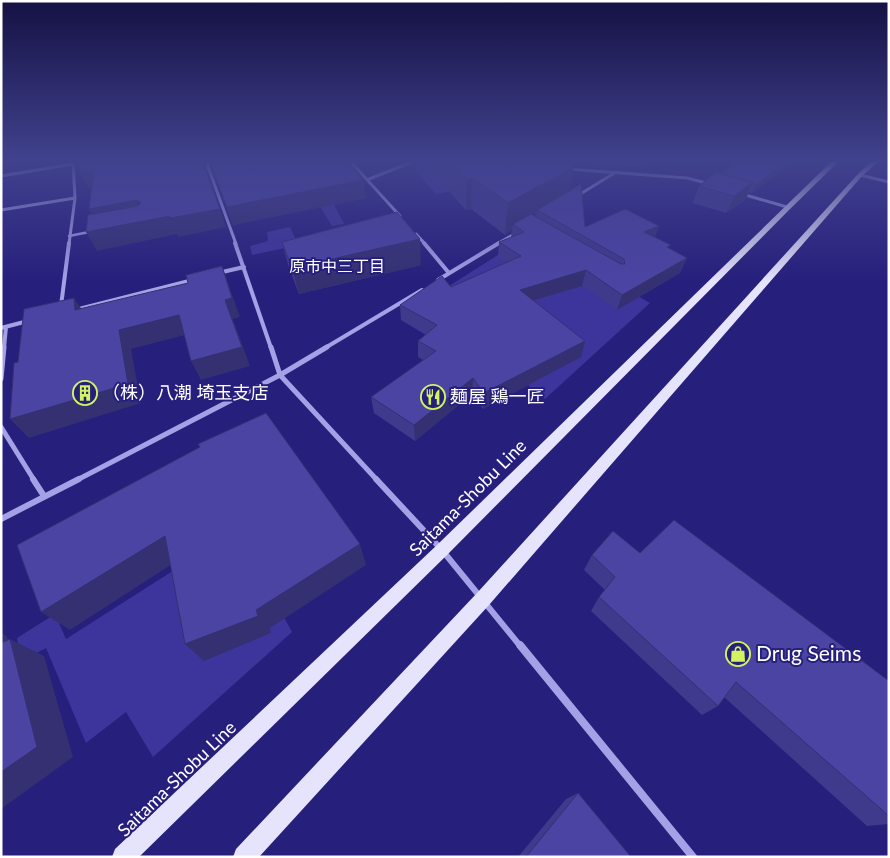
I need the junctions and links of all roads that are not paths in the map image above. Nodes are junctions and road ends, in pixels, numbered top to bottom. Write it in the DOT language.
graph roads {
  1 [pos="50,202"];
  2 [pos="74,202"];
  3 [pos="221,202"];
  4 [pos="388,202"];
  5 [pos="771,202"];
  6 [pos="793,202"];
  7 [pos="836,202"];
  8 [pos="788,207"];
  9 [pos="1,210"];
  10 [pos="406,223"];
  11 [pos="98,230"];
  12 [pos="412,230"];
  13 [pos="521,230"];
  14 [pos="70,236"];
  15 [pos="244,267"];
  16 [pos="449,273"];
  17 [pos="215,274"];
  18 [pos="196,279"];
  19 [pos="432,284"];
  20 [pos="424,289"];
  21 [pos="70,311"];
  22 [pos="60,314"];
  23 [pos="33,320"];
  24 [pos="4,327"];
  25 [pos="280,375"];
  26 [pos="1,379"];
  27 [pos="1,427"];
  28 [pos="44,496"];
  29 [pos="1,519"];
  30 [pos="442,550"];
  31 [pos="483,599"];
  32 [pos="123,857"];
  33 [pos="244,857"];
  34 [pos="693,857"];
  1 -- 9 [label="street"];
  2 -- 14 [label="street"];
  3 -- 15 [label="street"];
  4 -- 10 [label="street"];
  5 -- 8 [label="street"];
  6 -- 8 [label="main road, Saitama-Shobu Line"];
  7 -- 31 [label="main road"];
  8 -- 30 [label="main road, Saitama-Shobu Line"];
  11 -- 14 [label="lane"];
  12 -- 16 [label="street"];
  13 -- 16 [label="street"];
  14 -- 22 [label="street"];
  15 -- 17 [label="street"];
  15 -- 25 [label="street"];
  16 -- 19 [label="street"];
  18 -- 21 [label="street"];
  20 -- 25 [label="street"];
  23 -- 24 [label="street"];
  24 -- 26 [label="street"];
  25 -- 28 [label="street"];
  25 -- 30 [label="street"];
  27 -- 28 [label="street"];
  28 -- 29 [label="street"];
  30 -- 31 [label="street"];
  30 -- 32 [label="main road, Saitama-Shobu Line"];
  31 -- 33 [label="main road"];
  31 -- 34 [label="street"];
}
